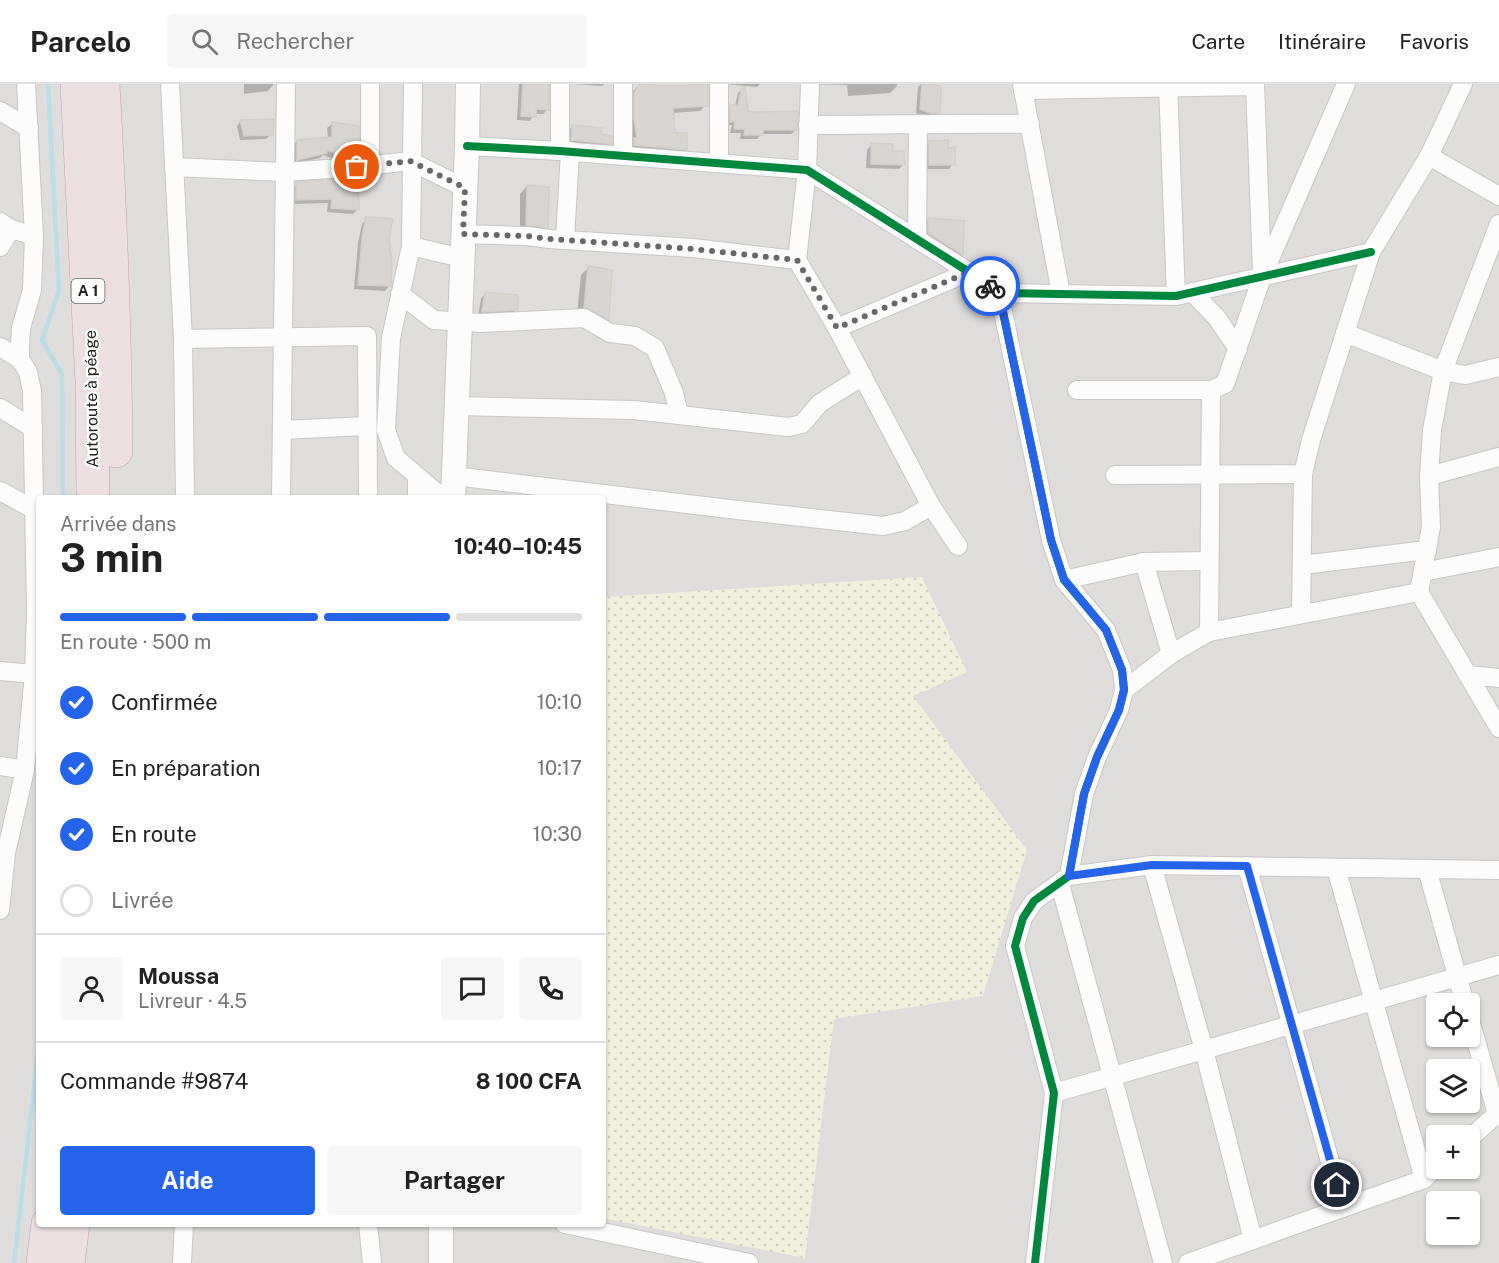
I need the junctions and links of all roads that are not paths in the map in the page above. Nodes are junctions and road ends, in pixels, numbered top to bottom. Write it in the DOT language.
graph roads {
  1 [pos="26,84"];
  2 [pos="77,84"];
  3 [pos="103,84"];
  4 [pos="170,84"];
  5 [pos="286,84"];
  6 [pos="370,84"];
  7 [pos="413,84"];
  8 [pos="468,84"];
  9 [pos="560,84"];
  10 [pos="623,84"];
  11 [pos="720,84"];
  12 [pos="810,84"];
  13 [pos="1346,84"];
  14 [pos="1463,84"];
  15 [pos="1255,85"];
  16 [pos="1168,86"];
  17 [pos="1023,87"];
  18 [pos="0,111"];
  19 [pos="1030,124"];
  20 [pos="808,125"];
  21 [pos="918,125"];
  22 [pos="29,128"];
  23 [pos="467,146"];
  24 [pos="565,151"];
  25 [pos="623,156"];
  26 [pos="1429,156"];
  27 [pos="410,161"];
  28 [pos="719,163"];
  29 [pos="370,166"];
  30 [pos="174,167"];
  31 [pos="807,170"];
  32 [pos="284,172"];
  33 [pos="465,188"];
  34 [pos="1499,196"];
  35 [pos="1499,224"];
  36 [pos="5,226"];
  37 [pos="463,234"];
  38 [pos="34,236"];
  39 [pos="565,240"];
  40 [pos="917,240"];
  41 [pos="411,246"];
  42 [pos="0,247"];
  43 [pos="1371,252"];
  44 [pos="462,258"];
  45 [pos="797,260"];
  46 [pos="969,272"];
  47 [pos="1262,277"];
  48 [pos="999,293"];
  49 [pos="400,294"];
  50 [pos="1061,294"];
  51 [pos="1184,294"];
  52 [pos="460,321"];
  53 [pos="837,328"];
  54 [pos="1345,333"];
  55 [pos="283,338"];
  56 [pos="183,339"];
  57 [pos="0,347"];
  58 [pos="1238,349"];
  59 [pos="20,359"];
  60 [pos="1499,367"];
  61 [pos="1443,371"];
  62 [pos="863,376"];
  63 [pos="1077,390"];
  64 [pos="1211,390"];
  65 [pos="457,406"];
  66 [pos="0,408"];
  67 [pos="679,415"];
  68 [pos="367,426"];
  69 [pos="33,428"];
  70 [pos="282,430"];
  71 [pos="1499,457"];
  72 [pos="1302,474"];
  73 [pos="1115,475"];
  74 [pos="1210,475"];
  75 [pos="417,476"];
  76 [pos="1429,476"];
  77 [pos="454,487"];
  78 [pos="0,491"];
  79 [pos="93,495"];
  80 [pos="116,495"];
  81 [pos="185,495"];
  82 [pos="281,495"];
  83 [pos="368,495"];
  84 [pos="417,495"];
  85 [pos="439,495"];
  86 [pos="554,495"];
  87 [pos="606,499"];
  88 [pos="931,507"];
  89 [pos="35,510"];
  90 [pos="957,546"];
  91 [pos="1427,550"];
  92 [pos="1499,557"];
  93 [pos="1209,561"];
  94 [pos="1144,562"];
  95 [pos="1302,565"];
  96 [pos="1423,572"];
  97 [pos="1064,579"];
  98 [pos="1419,592"];
  99 [pos="1301,614"];
  100 [pos="1209,632"];
  101 [pos="1171,654"];
  102 [pos="0,671"];
  103 [pos="34,674"];
  104 [pos="1468,675"];
  105 [pos="1499,678"];
  106 [pos="1124,690"];
  107 [pos="1499,728"];
  108 [pos="0,766"];
  109 [pos="25,770"];
  110 [pos="5,829"];
  111 [pos="1152,865"];
  112 [pos="1247,866"];
  113 [pos="1336,868"];
  114 [pos="1427,869"];
  115 [pos="1499,870"];
  116 [pos="1064,880"];
  117 [pos="0,909"];
  118 [pos="1499,965"];
  119 [pos="1458,977"];
  120 [pos="1462,993"];
  121 [pos="1374,1001"];
  122 [pos="1292,1025"];
  123 [pos="1478,1047"];
  124 [pos="1204,1050"];
  125 [pos="1112,1077"];
  126 [pos="1054,1093"];
  127 [pos="1498,1115"];
  128 [pos="1480,1130"];
  129 [pos="1426,1161"];
  130 [pos="1426,1175"];
  131 [pos="1343,1208"];
  132 [pos="48,1227"];
  133 [pos="73,1227"];
  134 [pos="184,1227"];
  135 [pos="365,1227"];
  136 [pos="441,1227"];
  137 [pos="579,1227"];
  138 [pos="1253,1240"];
  139 [pos="188,1261"];
  140 [pos="43,1263"];
  141 [pos="68,1263"];
  142 [pos="372,1263"];
  143 [pos="441,1263"];
  144 [pos="749,1263"];
  145 [pos="1035,1263"];
  146 [pos="1163,1263"];
  147 [pos="1188,1263"];
  1 -- 22 [label="street"];
  2 -- 79 [label="highway, Autoroute à péage / A 1"];
  3 -- 80 [label="highway, A 1"];
  4 -- 30 [label="street"];
  5 -- 32 [label="street"];
  6 -- 29 [label="street"];
  7 -- 27 [label="street"];
  8 -- 23 [label="street"];
  9 -- 24 [label="street"];
  10 -- 25 [label="street"];
  11 -- 28 [label="street"];
  12 -- 20 [label="street"];
  13 -- 47 [label="street"];
  14 -- 26 [label="street"];
  15 -- 16 [label="street"];
  15 -- 47 [label="street"];
  16 -- 17 [label="street"];
  16 -- 51 [label="street"];
  17 -- 19 [label="street"];
  18 -- 22 [label="street"];
  19 -- 21 [label="street"];
  19 -- 50 [label="street"];
  20 -- 21 [label="street"];
  20 -- 31 [label="street"];
  21 -- 40 [label="street"];
  22 -- 38 [label="street"];
  23 -- 24 [label="street"];
  23 -- 33 [label="street"];
  24 -- 25 [label="street"];
  24 -- 39 [label="street"];
  25 -- 28 [label="street"];
  26 -- 34 [label="street"];
  26 -- 43 [label="street"];
  27 -- 29 [label="street"];
  27 -- 33 [label="street"];
  27 -- 41 [label="street"];
  28 -- 31 [label="street"];
  29 -- 32 [label="street"];
  30 -- 32 [label="street"];
  30 -- 56 [label="street"];
  31 -- 40 [label="street"];
  31 -- 45 [label="street"];
  32 -- 55 [label="street"];
  33 -- 37 [label="street"];
  35 -- 61 [label="street"];
  36 -- 38 [label="street"];
  36 -- 42 [label="street"];
  37 -- 39 [label="street"];
  37 -- 44 [label="street"];
  38 -- 59 [label="street"];
  39 -- 45 [label="street"];
  40 -- 46 [label="street"];
  41 -- 44 [label="street"];
  41 -- 49 [label="street"];
  43 -- 47 [label="street"];
  43 -- 54 [label="street"];
  44 -- 52 [label="street"];
  45 -- 53 [label="street"];
  46 -- 48 [label="street"];
  46 -- 53 [label="street"];
  47 -- 51 [label="street"];
  47 -- 58 [label="street"];
  48 -- 50 [label="street"];
  48 -- 97 [label="street"];
  49 -- 52 [label="street"];
  49 -- 75 [label="street"];
  50 -- 51 [label="street"];
  51 -- 58 [label="street"];
  52 -- 65 [label="street"];
  52 -- 67 [label="street"];
  53 -- 62 [label="street"];
  54 -- 61 [label="street"];
  54 -- 72 [label="street"];
  55 -- 56 [label="street"];
  55 -- 68 [label="street"];
  55 -- 70 [label="street"];
  56 -- 81 [label="street"];
  57 -- 59 [label="street"];
  58 -- 64 [label="street"];
  59 -- 69 [label="street"];
  60 -- 61 [label="street"];
  61 -- 76 [label="street"];
  62 -- 67 [label="street"];
  62 -- 88 [label="street"];
  63 -- 64 [label="street"];
  64 -- 74 [label="street"];
  65 -- 67 [label="street"];
  65 -- 77 [label="street"];
  66 -- 69 [label="street"];
  68 -- 70 [label="street"];
  68 -- 83 [label="street"];
  69 -- 89 [label="street"];
  70 -- 82 [label="street"];
  71 -- 76 [label="street"];
  72 -- 74 [label="street"];
  72 -- 95 [label="street"];
  73 -- 74 [label="street"];
  74 -- 93 [label="street"];
  75 -- 84 [label="street"];
  75 -- 85 [label="street"];
  76 -- 91 [label="street"];
  77 -- 86 [label="street"];
  78 -- 89 [label="street"];
  87 -- 88 [label="street"];
  88 -- 90 [label="street"];
  89 -- 103 [label="street"];
  91 -- 95 [label="street"];
  91 -- 96 [label="street"];
  92 -- 96 [label="street"];
  93 -- 94 [label="street"];
  93 -- 100 [label="street"];
  94 -- 97 [label="street"];
  94 -- 101 [label="street"];
  95 -- 99 [label="street"];
  96 -- 98 [label="street"];
  97 -- 106 [label="street"];
  98 -- 99 [label="street"];
  98 -- 104 [label="street"];
  99 -- 100 [label="street"];
  100 -- 101 [label="street"];
  101 -- 106 [label="street"];
  102 -- 103 [label="street"];
  103 -- 109 [label="street"];
  104 -- 105 [label="street"];
  104 -- 107 [label="street"];
  106 -- 116 [label="street"];
  108 -- 109 [label="street"];
  109 -- 110 [label="street"];
  110 -- 117 [label="street"];
  111 -- 112 [label="street"];
  111 -- 116 [label="street"];
  111 -- 124 [label="street"];
  112 -- 113 [label="street"];
  112 -- 122 [label="street"];
  113 -- 114 [label="street"];
  113 -- 121 [label="street"];
  114 -- 115 [label="street"];
  114 -- 119 [label="street"];
  116 -- 125 [label="street"];
  116 -- 126 [label="street"];
  118 -- 119 [label="street"];
  119 -- 120 [label="street"];
  119 -- 121 [label="street"];
  121 -- 122 [label="street"];
  121 -- 129 [label="street"];
  122 -- 124 [label="street"];
  122 -- 131 [label="street"];
  123 -- 127 [label="street"];
  124 -- 125 [label="street"];
  124 -- 138 [label="street"];
  125 -- 126 [label="street"];
  125 -- 146 [label="street"];
  126 -- 145 [label="street"];
  127 -- 128 [label="street"];
  130 -- 131 [label="street"];
  131 -- 138 [label="street"];
  132 -- 140 [label="highway"];
  133 -- 141 [label="highway"];
  134 -- 139 [label="street"];
  135 -- 142 [label="street"];
  136 -- 143 [label="street"];
  137 -- 144 [label="street"];
  138 -- 147 [label="street"];
}
